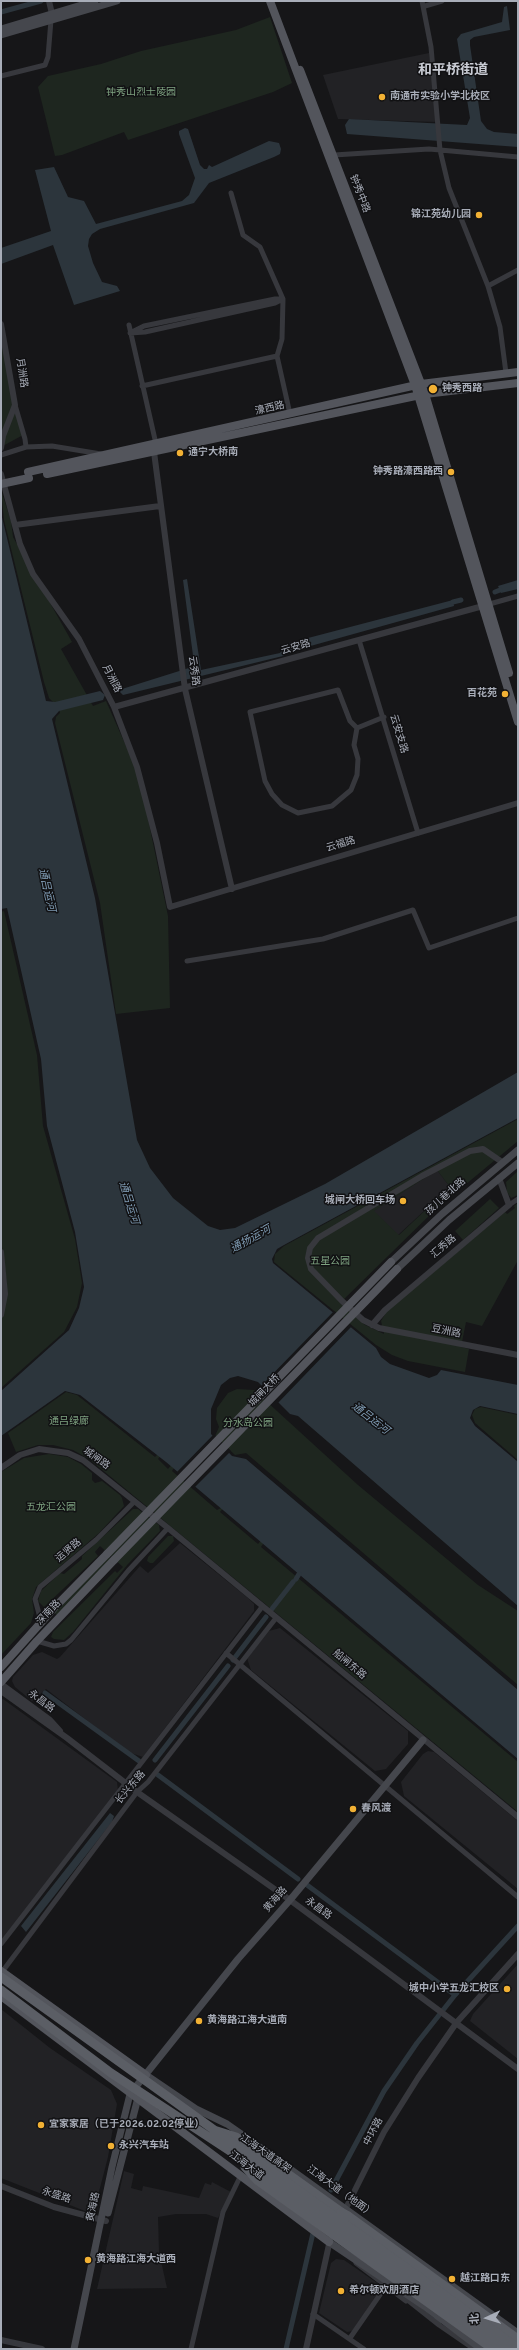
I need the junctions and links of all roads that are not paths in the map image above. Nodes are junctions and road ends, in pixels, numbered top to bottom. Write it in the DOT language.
graph roads {
  1 [pos="49,1"];
  2 [pos="95,1"];
  3 [pos="116,1"];
  4 [pos="270,1"];
  5 [pos="275,1"];
  6 [pos="442,1"];
  7 [pos="424,4"];
  8 [pos="52,17"];
  9 [pos="17,27"];
  10 [pos="1,29"];
  11 [pos="1,35"];
  12 [pos="1,76"];
  13 [pos="440,150"];
  14 [pos="334,156"];
  15 [pos="518,156"];
  16 [pos="231,193"];
  17 [pos="518,270"];
  18 [pos="488,286"];
  19 [pos="283,299"];
  20 [pos="1,324"];
  21 [pos="129,325"];
  22 [pos="130,333"];
  23 [pos="277,356"];
  24 [pos="518,372"];
  25 [pos="506,373"];
  26 [pos="518,383"];
  27 [pos="418,384"];
  28 [pos="142,386"];
  29 [pos="421,394"];
  30 [pos="15,405"];
  31 [pos="290,414"];
  32 [pos="26,447"];
  33 [pos="1,448"];
  34 [pos="155,448"];
  35 [pos="1,455"];
  36 [pos="106,456"];
  37 [pos="1,474"];
  38 [pos="28,475"];
  39 [pos="1,478"];
  40 [pos="1,484"];
  41 [pos="160,506"];
  42 [pos="15,525"];
  43 [pos="518,596"];
  44 [pos="486,605"];
  45 [pos="359,640"];
  46 [pos="185,689"];
  47 [pos="518,704"];
  48 [pos="114,707"];
  49 [pos="384,717"];
  50 [pos="518,722"];
  51 [pos="357,728"];
  52 [pos="518,803"];
  53 [pos="418,833"];
  54 [pos="232,890"];
  55 [pos="170,907"];
  56 [pos="518,918"];
  57 [pos="187,961"];
  58 [pos="518,1150"];
  59 [pos="502,1162"];
  60 [pos="518,1163"];
  61 [pos="499,1178"];
  62 [pos="518,1199"];
  63 [pos="509,1205"];
  64 [pos="1,1252"];
  65 [pos="391,1262"];
  66 [pos="397,1269"];
  67 [pos="1,1315"];
  68 [pos="372,1325"];
  69 [pos="518,1355"];
  70 [pos="1,1468"];
  71 [pos="134,1502"];
  72 [pos="168,1528"];
  73 [pos="107,1554"];
  74 [pos="114,1560"];
  75 [pos="262,1607"];
  76 [pos="276,1618"];
  77 [pos="41,1621"];
  78 [pos="37,1641"];
  79 [pos="226,1653"];
  80 [pos="240,1664"];
  81 [pos="1,1667"];
  82 [pos="1,1683"];
  83 [pos="1,1691"];
  84 [pos="67,1738"];
  85 [pos="423,1740"];
  86 [pos="127,1782"];
  87 [pos="384,1786"];
  88 [pos="137,1792"];
  89 [pos="518,1817"];
  90 [pos="518,1897"];
  91 [pos="290,1900"];
  92 [pos="1,1944"];
  93 [pos="518,1954"];
  94 [pos="1,1973"];
  95 [pos="1,1990"];
  96 [pos="1,1996"];
  97 [pos="457,2022"];
  98 [pos="518,2069"];
  99 [pos="146,2075"];
  100 [pos="134,2096"];
  101 [pos="210,2128"];
  102 [pos="230,2151"];
  103 [pos="241,2175"];
  104 [pos="1,2186"];
  105 [pos="345,2212"];
  106 [pos="104,2220"];
  107 [pos="329,2242"];
  108 [pos="353,2258"];
  109 [pos="386,2286"];
  110 [pos="403,2293"];
  111 [pos="406,2301"];
  112 [pos="313,2314"];
  113 [pos="436,2316"];
  114 [pos="440,2325"];
  115 [pos="518,2333"];
  116 [pos="350,2338"];
  117 [pos="518,2339"];
  118 [pos="1,2340"];
  119 [pos="518,2348"];
  120 [pos="42,2349"];
  121 [pos="74,2349"];
  122 [pos="78,2349"];
  123 [pos="191,2349"];
  124 [pos="306,2349"];
  125 [pos="364,2349"];
  126 [pos="474,2349"];
  127 [pos="482,2349"];
  128 [pos="493,2349"];
  129 [pos="506,2349"];
  1 -- 8 [label="street"];
  2 -- 8 [label="main road"];
  3 -- 8 [label="main road"];
  4 -- 27 [label="main road, 钟秀中路"];
  5 -- 14 [label="main road, 钟秀中路"];
  6 -- 7 [label="street"];
  7 -- 13 [label="street"];
  8 -- 9 [label="main road"];
  8 -- 12 [label="street"];
  9 -- 10 [label="main road"];
  9 -- 11 [label="main road"];
  13 -- 14 [label="street"];
  13 -- 15 [label="street"];
  13 -- 18 [label="street"];
  14 -- 27 [label="main road, 钟秀中路"];
  16 -- 19 [label="street"];
  17 -- 18 [label="street"];
  18 -- 25 [label="street"];
  19 -- 22 [label="street"];
  19 -- 23 [label="street"];
  20 -- 30 [label="street, 月洲路"];
  21 -- 22 [label="street"];
  22 -- 28 [label="street"];
  23 -- 28 [label="street"];
  23 -- 31 [label="street"];
  24 -- 25 [label="main road, 濠西路"];
  25 -- 27 [label="main road, 濠西路"];
  26 -- 29 [label="main road, 濠西路"];
  27 -- 29 [label="main road, 钟秀中路"];
  27 -- 31 [label="main road, 濠西路"];
  28 -- 34 [label="street"];
  29 -- 34 [label="main road, 濠西路"];
  29 -- 44 [label="main road"];
  30 -- 32 [label="street"];
  30 -- 33 [label="street"];
  31 -- 34 [label="main road, 濠西路"];
  32 -- 35 [label="street"];
  32 -- 36 [label="street"];
  34 -- 36 [label="main road, 濠西路"];
  34 -- 38 [label="main road, 濠西路"];
  34 -- 41 [label="street, 云秀路"];
  36 -- 38 [label="main road, 濠西路"];
  37 -- 42 [label="street, 月洲路"];
  38 -- 39 [label="main road"];
  38 -- 40 [label="main road, bridge"];
  41 -- 42 [label="street"];
  41 -- 46 [label="street, 云秀路"];
  42 -- 48 [label="street, 月洲路"];
  43 -- 44 [label="street"];
  44 -- 45 [label="street, 云安路"];
  44 -- 47 [label="main road"];
  44 -- 50 [label="main road"];
  45 -- 46 [label="street, 云安路"];
  45 -- 49 [label="street, 云安支路"];
  46 -- 48 [label="street, 云安路"];
  46 -- 54 [label="street, 云秀路"];
  48 -- 55 [label="street, 月洲路"];
  49 -- 51 [label="street"];
  49 -- 53 [label="street, 云安支路"];
  51 -- 51 [label="street"];
  52 -- 53 [label="street, 云福路"];
  53 -- 54 [label="street, 云福路"];
  54 -- 55 [label="street, 云福路"];
  56 -- 57 [label="street"];
  58 -- 59 [label="main road, 孩儿巷北路"];
  59 -- 65 [label="main road, 孩儿巷北路"];
  59 -- 68 [label="street, 豆洲路"];
  60 -- 61 [label="main road, 孩儿巷北路"];
  61 -- 63 [label="street"];
  61 -- 66 [label="main road, 孩儿巷北路"];
  62 -- 63 [label="street"];
  63 -- 68 [label="street, 汇秀路"];
  64 -- 67 [label="street"];
  65 -- 73 [label="main road, 城闸大桥, bridge"];
  66 -- 74 [label="main road, 城闸大桥, bridge"];
  68 -- 69 [label="street, 豆洲路"];
  70 -- 71 [label="street, 城闸路"];
  71 -- 72 [label="street, 城闸路"];
  71 -- 77 [label="street, 运贤路"];
  72 -- 75 [label="street, 船闸东路"];
  72 -- 78 [label="street"];
  73 -- 77 [label="main road, 深南路"];
  74 -- 78 [label="main road, 深南路"];
  75 -- 76 [label="street, 船闸东路"];
  75 -- 79 [label="street, 长兴东路"];
  76 -- 80 [label="street, 长兴东路"];
  76 -- 85 [label="street, 船闸东路"];
  77 -- 81 [label="main road, 深南路"];
  78 -- 82 [label="main road, 深南路"];
  79 -- 80 [label="street"];
  79 -- 86 [label="street, 长兴东路"];
  80 -- 87 [label="street"];
  80 -- 88 [label="street, 长兴东路"];
  82 -- 84 [label="street, 永昌路"];
  83 -- 84 [label="street, 永昌路"];
  84 -- 86 [label="street, 永昌路"];
  85 -- 87 [label="main road, 黄海路"];
  85 -- 89 [label="street, 船闸东路"];
  86 -- 88 [label="street, 永昌路"];
  86 -- 92 [label="street, 长兴东路"];
  87 -- 90 [label="street"];
  87 -- 91 [label="main road, 黄海路"];
  88 -- 91 [label="street, 永昌路"];
  88 -- 94 [label="street, 长兴东路"];
  91 -- 97 [label="street, 永昌路"];
  91 -- 99 [label="main road, 黄海路"];
  93 -- 97 [label="street, 中环路"];
  94 -- 99 [label="main road"];
  94 -- 101 [label="highway, 江海大道高架, bridge"];
  95 -- 102 [label="highway, 江海大道高架, bridge"];
  96 -- 100 [label="main road, 江海大道"];
  97 -- 98 [label="street, 永昌路"];
  97 -- 105 [label="street, 中环路"];
  99 -- 100 [label="main road, 黄海路"];
  99 -- 105 [label="main road, 江海大道（地面）"];
  100 -- 103 [label="main road, 江海大道"];
  100 -- 106 [label="main road, 黄海路"];
  101 -- 105 [label="highway"];
  101 -- 119 [label="highway, 江海大道高架, bridge"];
  102 -- 128 [label="highway, bridge"];
  102 -- 129 [label="highway, 江海大道高架, bridge"];
  103 -- 107 [label="main road, 江海大道"];
  103 -- 123 [label="street"];
  104 -- 106 [label="street, 永盛路"];
  105 -- 107 [label="street, 中环路"];
  105 -- 115 [label="main road, 江海大道（地面）"];
  105 -- 117 [label="highway"];
  106 -- 121 [label="main road, 黄海路"];
  106 -- 122 [label="main road, 黄海路"];
  107 -- 108 [label="main road, 江海大道"];
  107 -- 112 [label="street, 中环路"];
  108 -- 109 [label="street"];
  108 -- 110 [label="main road, 江海大道"];
  109 -- 111 [label="street"];
  109 -- 116 [label="street"];
  110 -- 111 [label="street"];
  110 -- 113 [label="main road, 江海大道"];
  111 -- 114 [label="street"];
  112 -- 116 [label="street"];
  112 -- 124 [label="street, 中环路"];
  113 -- 114 [label="street"];
  113 -- 127 [label="main road, 江海大道"];
  114 -- 126 [label="street"];
  116 -- 125 [label="street"];
  118 -- 120 [label="street"];
}
